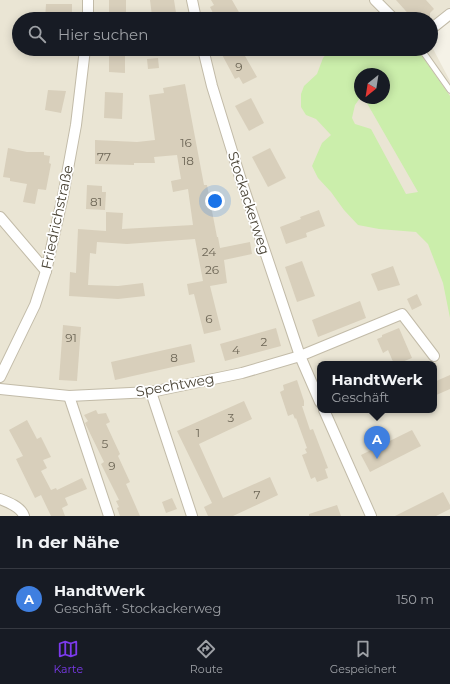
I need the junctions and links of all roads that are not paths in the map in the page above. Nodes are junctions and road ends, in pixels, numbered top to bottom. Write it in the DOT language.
graph roads {
  1 [pos="88,0"];
  2 [pos="192,0"];
  3 [pos="375,0"];
  4 [pos="88,12"];
  5 [pos="195,12"];
  6 [pos="387,12"];
  7 [pos="450,14"];
  8 [pos="438,23"];
  9 [pos="84,56"];
  10 [pos="206,56"];
  11 [pos="426,56"];
  12 [pos="450,90"];
  13 [pos="0,217"];
  14 [pos="46,271"];
  15 [pos="300,356"];
  16 [pos="434,356"];
  17 [pos="0,377"];
  18 [pos="0,389"];
  19 [pos="151,392"];
  20 [pos="317,395"];
  21 [pos="69,396"];
  22 [pos="325,413"];
  23 [pos="0,498"];
  24 [pos="23,514"];
  25 [pos="109,516"];
  26 [pos="192,516"];
  27 [pos="371,516"];
  1 -- 4 [label="street"];
  2 -- 5 [label="street"];
  3 -- 6 [label="street"];
  7 -- 8 [label="street"];
  9 -- 14 [label="street, Friedrichstraße"];
  10 -- 15 [label="street, Stockackerweg"];
  11 -- 12 [label="lane"];
  13 -- 14 [label="street"];
  14 -- 17 [label="street, Friedrichstraße"];
  15 -- 16 [label="street"];
  15 -- 19 [label="street, Spechtweg"];
  15 -- 20 [label="street, Stockackerweg"];
  18 -- 21 [label="street, Spechtweg"];
  19 -- 21 [label="street, Spechtweg"];
  19 -- 26 [label="street"];
  21 -- 25 [label="street"];
  22 -- 27 [label="street"];
  23 -- 24 [label="street"];
}
